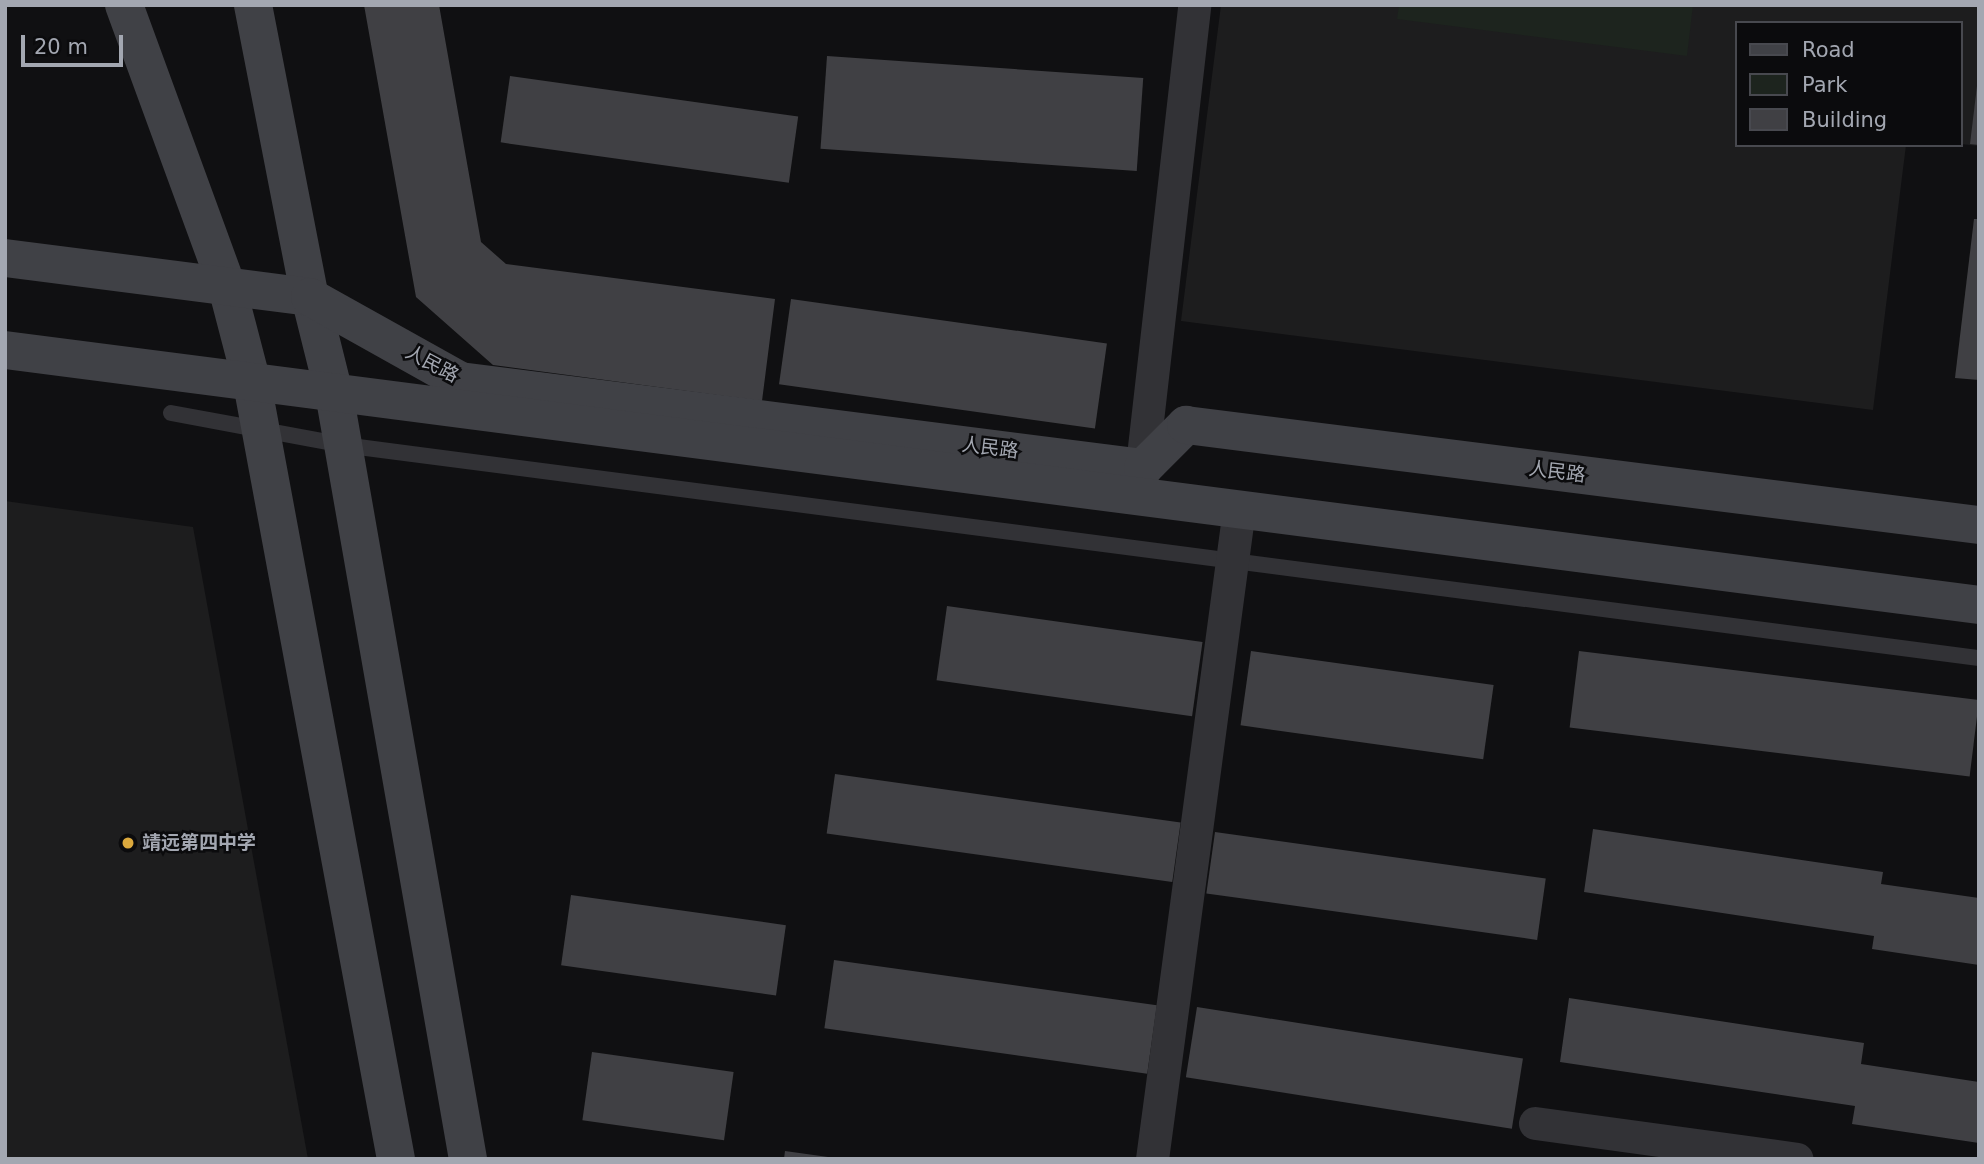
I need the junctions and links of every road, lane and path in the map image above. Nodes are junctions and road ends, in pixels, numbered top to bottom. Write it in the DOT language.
graph roads {
  1 [pos="124,5"];
  2 [pos="253,5"];
  3 [pos="1194,5"];
  4 [pos="5,258"];
  5 [pos="228,287"];
  6 [pos="310,298"];
  7 [pos="5,349"];
  8 [pos="251,383"];
  9 [pos="334,393"];
  10 [pos="171,413"];
  11 [pos="262,431"];
  12 [pos="343,445"];
  13 [pos="1140,481"];
  14 [pos="1240,509"];
  15 [pos="1979,525"];
  16 [pos="1232,561"];
  17 [pos="1979,605"];
  18 [pos="1979,658"];
  19 [pos="1535,1123"];
  20 [pos="396,1159"];
  21 [pos="468,1159"];
  22 [pos="1152,1159"];
  23 [pos="1797,1159"];
  1 -- 5 [label="main road"];
  2 -- 6 [label="main road"];
  3 -- 13 [label="street"];
  4 -- 5 [label="main road, 人民路"];
  5 -- 6 [label="main road, 人民路"];
  5 -- 8 [label="main road"];
  6 -- 9 [label="main road"];
  6 -- 13 [label="main road, 人民路"];
  7 -- 8 [label="main road, 人民路"];
  8 -- 9 [label="main road, 人民路"];
  8 -- 11 [label="main road"];
  9 -- 12 [label="main road"];
  9 -- 13 [label="main road, 人民路"];
  10 -- 11 [label="lane"];
  11 -- 12 [label="lane"];
  11 -- 20 [label="main road"];
  12 -- 16 [label="lane"];
  12 -- 21 [label="main road"];
  13 -- 14 [label="main road, 人民路"];
  13 -- 15 [label="main road, 人民路"];
  14 -- 16 [label="street"];
  14 -- 17 [label="main road, 人民路"];
  16 -- 18 [label="lane"];
  16 -- 22 [label="street"];
  19 -- 23 [label="street"];
}
